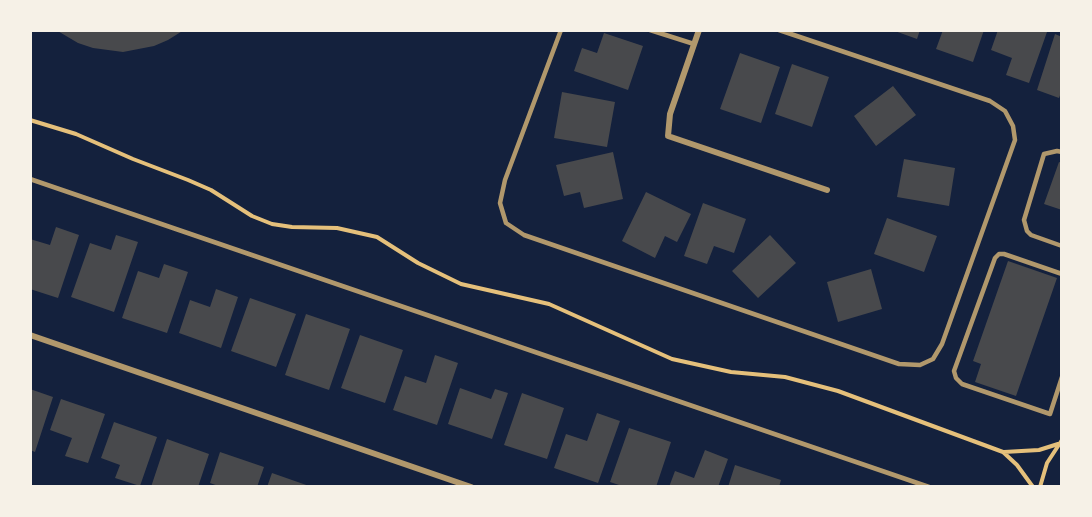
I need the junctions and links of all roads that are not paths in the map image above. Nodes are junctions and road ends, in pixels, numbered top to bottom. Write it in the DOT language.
graph roads {
  1 [pos="561,30"];
  2 [pos="650,30"];
  3 [pos="699,30"];
  4 [pos="779,30"];
  5 [pos="694,44"];
  6 [pos="1062,152"];
  7 [pos="30,179"];
  8 [pos="827,190"];
  9 [pos="1062,246"];
  10 [pos="1062,274"];
  11 [pos="30,335"];
  12 [pos="1062,377"];
  13 [pos="1059,393"];
  14 [pos="471,487"];
  15 [pos="929,487"];
  1 -- 4 [label="lane"];
  2 -- 5 [label="lane"];
  3 -- 5 [label="street"];
  5 -- 8 [label="street"];
  6 -- 9 [label="lane"];
  7 -- 15 [label="lane"];
  10 -- 13 [label="lane"];
  11 -- 14 [label="street"];
  12 -- 13 [label="lane"];
}
